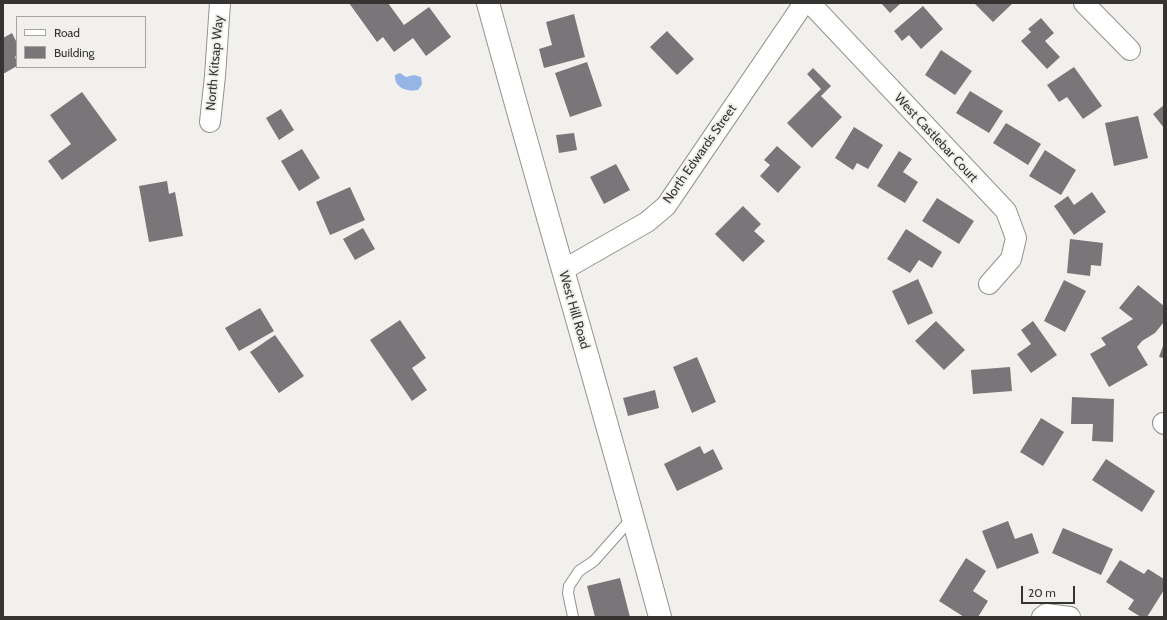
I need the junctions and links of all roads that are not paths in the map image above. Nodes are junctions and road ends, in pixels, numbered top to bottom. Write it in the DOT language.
graph roads {
  1 [pos="220,3"];
  2 [pos="488,3"];
  3 [pos="804,3"];
  4 [pos="810,3"];
  5 [pos="1084,3"];
  6 [pos="1130,50"];
  7 [pos="210,122"];
  8 [pos="563,270"];
  9 [pos="989,284"];
  10 [pos="633,517"];
  11 [pos="573,617"];
  12 [pos="660,617"];
  13 [pos="1042,617"];
  14 [pos="1070,617"];
  1 -- 7 [label="street, North Kitsap Way"];
  2 -- 8 [label="street, West Hill Road"];
  3 -- 8 [label="street, North Edwards Street"];
  4 -- 9 [label="street, West Castlebar Court"];
  5 -- 6 [label="street"];
  8 -- 10 [label="street, West Hill Road"];
  10 -- 11 [label="lane"];
  10 -- 12 [label="street, West Hill Road"];
  13 -- 14 [label="street"];
}
